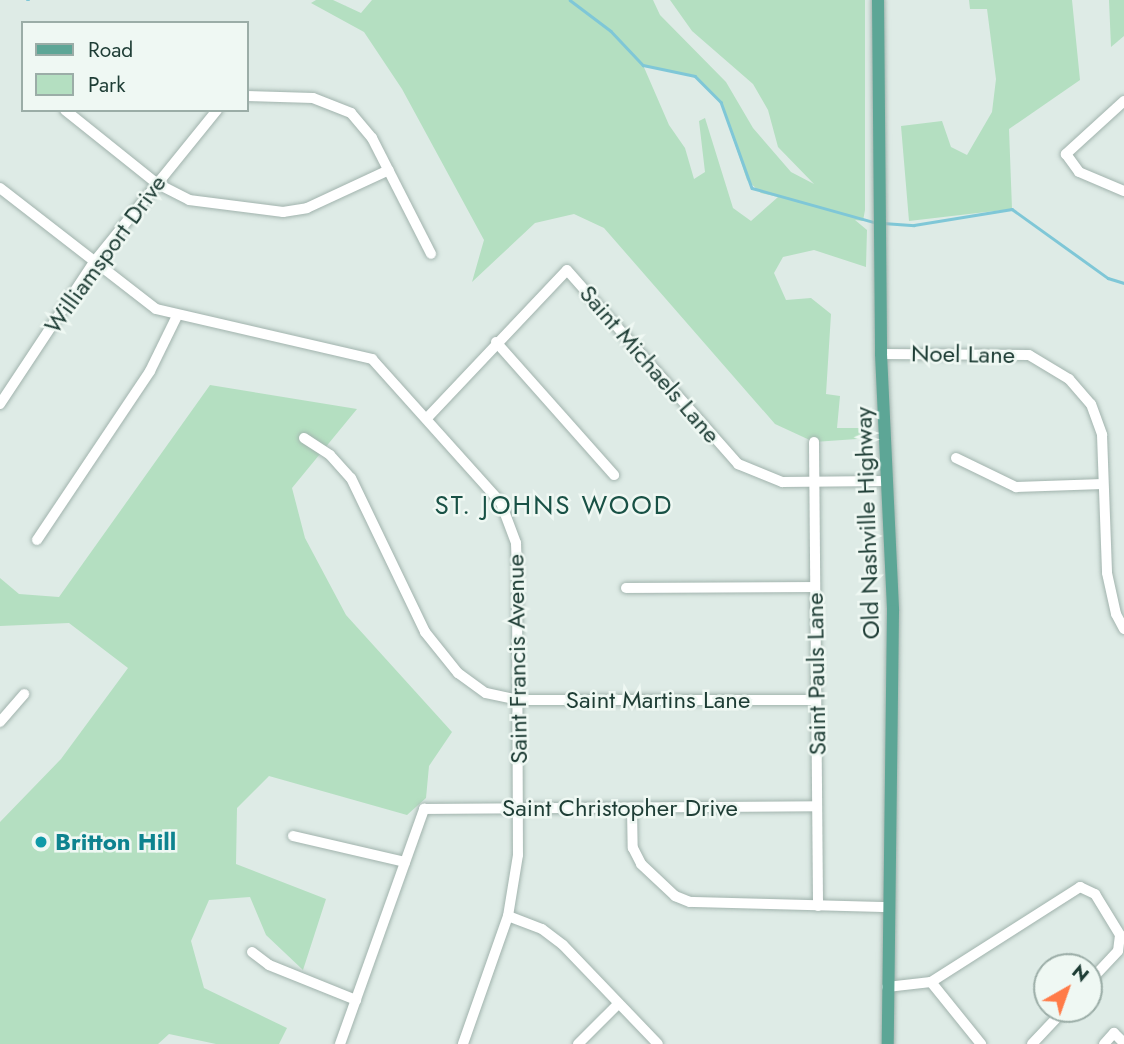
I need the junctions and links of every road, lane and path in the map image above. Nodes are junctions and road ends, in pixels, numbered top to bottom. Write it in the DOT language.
graph roads {
  1 [pos="878,0"];
  2 [pos="248,96"];
  3 [pos="1124,101"];
  4 [pos="67,112"];
  5 [pos="215,112"];
  6 [pos="388,170"];
  7 [pos="156,183"];
  8 [pos="0,188"];
  9 [pos="1124,191"];
  10 [pos="431,254"];
  11 [pos="94,262"];
  12 [pos="177,316"];
  13 [pos="496,342"];
  14 [pos="881,354"];
  15 [pos="0,404"];
  16 [pos="429,417"];
  17 [pos="304,438"];
  18 [pos="814,442"];
  19 [pos="956,458"];
  20 [pos="614,475"];
  21 [pos="885,481"];
  22 [pos="815,482"];
  23 [pos="1103,484"];
  24 [pos="37,540"];
  25 [pos="815,587"];
  26 [pos="626,588"];
  27 [pos="1124,628"];
  28 [pos="24,694"];
  29 [pos="519,700"];
  30 [pos="817,700"];
  31 [pos="0,722"];
  32 [pos="816,806"];
  33 [pos="520,808"];
  34 [pos="632,809"];
  35 [pos="293,836"];
  36 [pos="405,862"];
  37 [pos="818,906"];
  38 [pos="887,907"];
  39 [pos="508,916"];
  40 [pos="252,953"];
  41 [pos="1103,967"];
  42 [pos="931,982"];
  43 [pos="887,987"];
  44 [pos="356,1000"];
  45 [pos="618,1004"];
  46 [pos="1052,1023"];
  47 [pos="340,1044"];
  48 [pos="463,1044"];
  49 [pos="578,1044"];
  50 [pos="658,1044"];
  51 [pos="888,1044"];
  52 [pos="981,1044"];
  53 [pos="1032,1044"];
  54 [pos="1104,1044"];
  55 [pos="1124,1044"];
  1 -- 14 [label="main road, Old Nashville Highway"];
  2 -- 6 [label="street"];
  3 -- 9 [label="street"];
  4 -- 7 [label="street"];
  5 -- 7 [label="street, Williamsport Drive"];
  6 -- 7 [label="street"];
  6 -- 10 [label="street"];
  7 -- 11 [label="street, Williamsport Drive"];
  8 -- 11 [label="street, Saint Francis Avenue"];
  11 -- 12 [label="street, Saint Francis Avenue"];
  11 -- 15 [label="street, Williamsport Drive"];
  12 -- 16 [label="street, Saint Francis Avenue"];
  12 -- 24 [label="street"];
  13 -- 16 [label="street, Saint Michaels Lane"];
  13 -- 20 [label="street"];
  13 -- 22 [label="street, Saint Michaels Lane"];
  14 -- 21 [label="main road, Old Nashville Highway"];
  14 -- 23 [label="street, Noel Lane"];
  16 -- 29 [label="street, Saint Francis Avenue"];
  17 -- 29 [label="street, Saint Martins Lane"];
  18 -- 22 [label="street, Saint Pauls Lane"];
  19 -- 23 [label="street"];
  21 -- 22 [label="street, Saint Michaels Lane"];
  21 -- 38 [label="main road, Old Nashville Highway"];
  22 -- 25 [label="street, Saint Pauls Lane"];
  23 -- 27 [label="street, Noel Lane"];
  25 -- 26 [label="street"];
  25 -- 30 [label="street, Saint Pauls Lane"];
  28 -- 31 [label="street"];
  29 -- 30 [label="street, Saint Martins Lane"];
  29 -- 33 [label="street, Saint Francis Avenue"];
  30 -- 32 [label="street, Saint Pauls Lane"];
  32 -- 34 [label="street, Saint Christopher Drive"];
  32 -- 37 [label="street, Saint Pauls Lane"];
  33 -- 34 [label="street, Saint Christopher Drive"];
  33 -- 36 [label="street, Saint Christopher Drive"];
  33 -- 39 [label="street, Saint Francis Avenue"];
  34 -- 37 [label="street"];
  35 -- 36 [label="street"];
  36 -- 44 [label="street"];
  37 -- 38 [label="street"];
  38 -- 43 [label="main road, Old Nashville Highway"];
  39 -- 45 [label="street"];
  39 -- 48 [label="street, Saint Francis Avenue"];
  40 -- 44 [label="street"];
  41 -- 42 [label="street"];
  42 -- 43 [label="street"];
  42 -- 52 [label="street"];
  43 -- 51 [label="main road, Old Nashville Highway"];
  44 -- 47 [label="street"];
  45 -- 49 [label="street"];
  45 -- 50 [label="street"];
  46 -- 53 [label="street"];
  54 -- 55 [label="street"];
}
